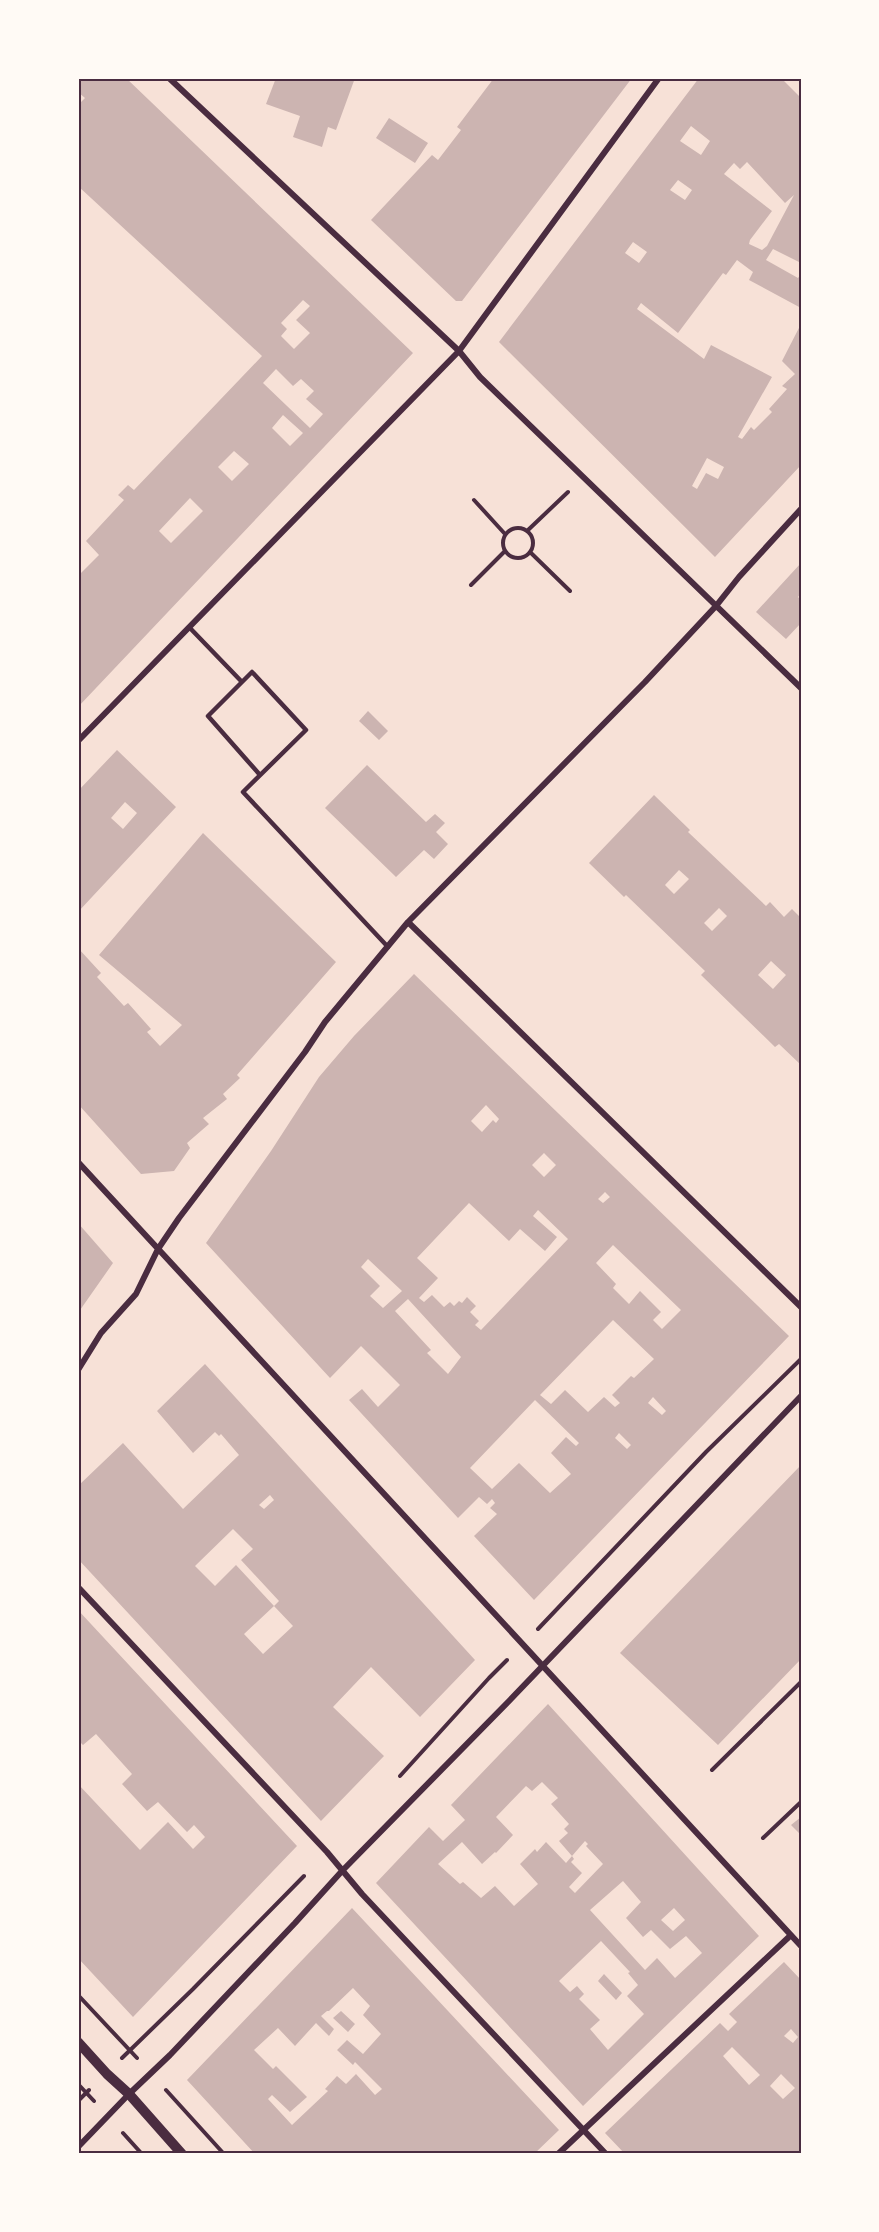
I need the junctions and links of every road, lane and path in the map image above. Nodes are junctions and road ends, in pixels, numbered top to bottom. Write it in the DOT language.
graph roads {
  1 [pos="169,78"];
  2 [pos="659,78"];
  3 [pos="459,351"];
  4 [pos="568,491"];
  5 [pos="474,500"];
  6 [pos="801,509"];
  7 [pos="527,531"];
  8 [pos="505,534"];
  9 [pos="505,552"];
  10 [pos="530,552"];
  11 [pos="471,585"];
  12 [pos="570,591"];
  13 [pos="716,606"];
  14 [pos="189,627"];
  15 [pos="242,682"];
  16 [pos="801,688"];
  17 [pos="78,741"];
  18 [pos="260,775"];
  19 [pos="408,922"];
  20 [pos="387,947"];
  21 [pos="78,1162"];
  22 [pos="158,1249"];
  23 [pos="801,1307"];
  24 [pos="801,1359"];
  25 [pos="78,1370"];
  26 [pos="801,1396"];
  27 [pos="78,1587"];
  28 [pos="523,1646"];
  29 [pos="542,1667"];
  30 [pos="801,1682"];
  31 [pos="712,1770"];
  32 [pos="393,1785"];
  33 [pos="801,1802"];
  34 [pos="763,1838"];
  35 [pos="327,1852"];
  36 [pos="342,1871"];
  37 [pos="791,1935"];
  38 [pos="801,1946"];
  39 [pos="78,1995"];
  40 [pos="78,2042"];
  41 [pos="129,2051"];
  42 [pos="153,2072"];
  43 [pos="106,2074"];
  44 [pos="129,2094"];
  45 [pos="78,2101"];
  46 [pos="108,2115"];
  47 [pos="583,2129"];
  48 [pos="78,2147"];
  49 [pos="142,2154"];
  50 [pos="182,2154"];
  51 [pos="224,2154"];
  52 [pos="558,2154"];
  53 [pos="606,2154"];
  1 -- 3 [label="street"];
  2 -- 3 [label="street"];
  3 -- 13 [label="street"];
  3 -- 14 [label="street"];
  4 -- 7 [label="path"];
  5 -- 8 [label="path"];
  6 -- 13 [label="street"];
  7 -- 8 [label="path"];
  7 -- 10 [label="path"];
  8 -- 9 [label="path"];
  9 -- 10 [label="path"];
  9 -- 11 [label="path"];
  10 -- 12 [label="path"];
  13 -- 16 [label="street"];
  13 -- 19 [label="street"];
  14 -- 15 [label="lane"];
  14 -- 17 [label="street"];
  15 -- 18 [label="lane"];
  15 -- 18 [label="lane"];
  18 -- 20 [label="lane"];
  19 -- 20 [label="street"];
  19 -- 23 [label="street"];
  20 -- 22 [label="street"];
  21 -- 22 [label="street"];
  22 -- 25 [label="street"];
  22 -- 28 [label="street"];
  24 -- 28 [label="path"];
  26 -- 29 [label="street"];
  27 -- 35 [label="street"];
  28 -- 29 [label="street"];
  28 -- 32 [label="path"];
  29 -- 36 [label="street"];
  29 -- 37 [label="street"];
  30 -- 31 [label="path"];
  33 -- 34 [label="path"];
  35 -- 36 [label="street"];
  35 -- 41 [label="path"];
  36 -- 42 [label="street"];
  36 -- 47 [label="street"];
  37 -- 38 [label="street"];
  37 -- 47 [label="street"];
  39 -- 41 [label="path"];
  40 -- 43 [label="street"];
  41 -- 42 [label="path"];
  41 -- 43 [label="path"];
  42 -- 44 [label="street"];
  42 -- 51 [label="path"];
  43 -- 44 [label="street"];
  43 -- 45 [label="path"];
  44 -- 46 [label="street"];
  44 -- 50 [label="street"];
  46 -- 48 [label="street"];
  46 -- 49 [label="path"];
  47 -- 52 [label="street"];
  47 -- 53 [label="street"];
}
